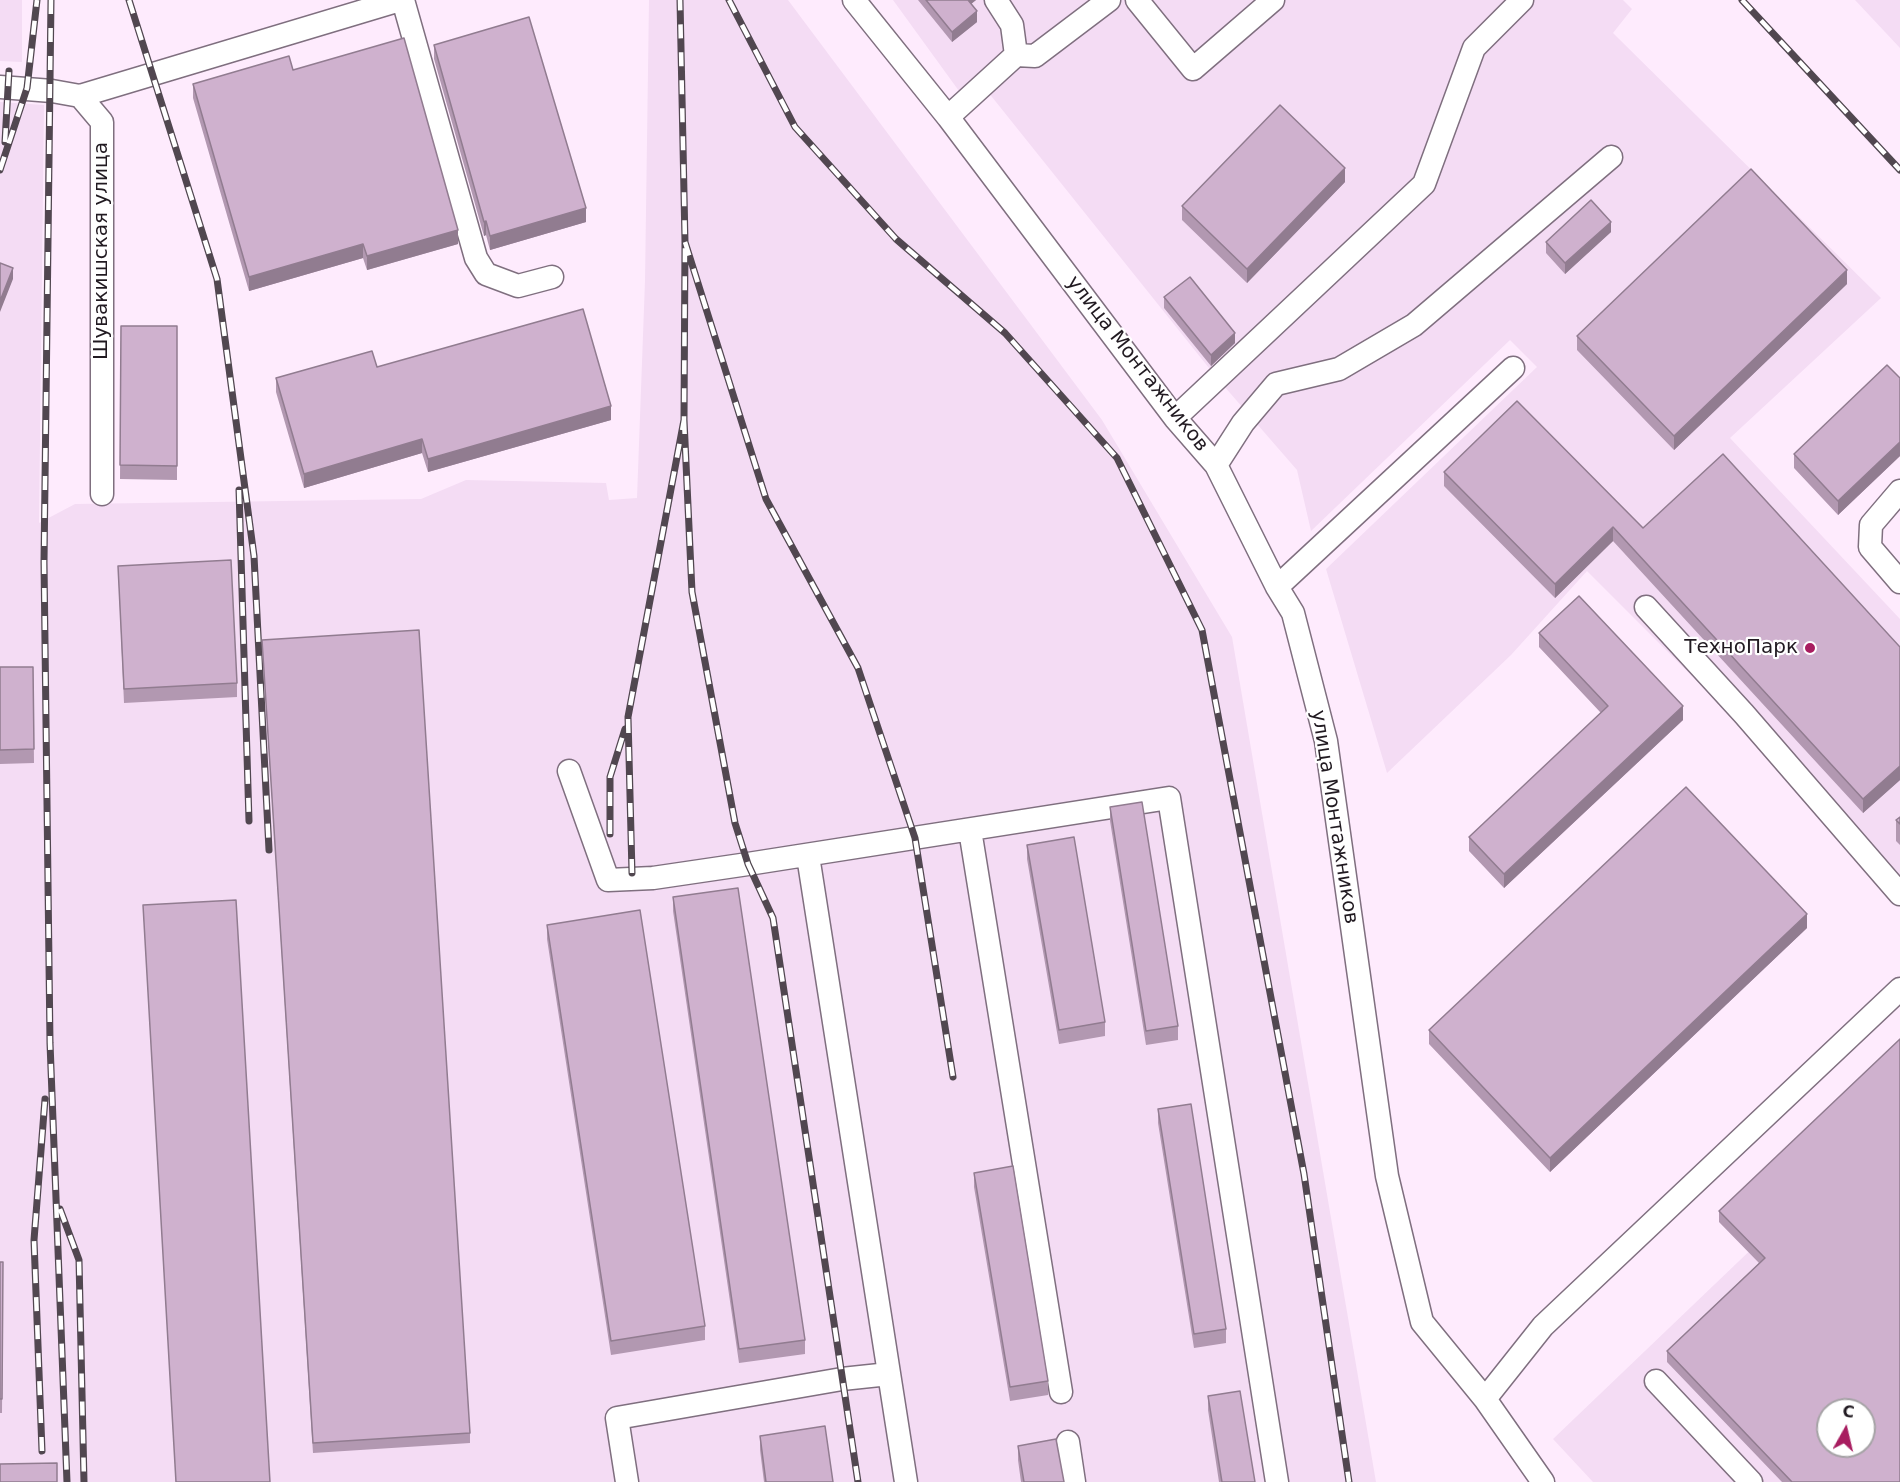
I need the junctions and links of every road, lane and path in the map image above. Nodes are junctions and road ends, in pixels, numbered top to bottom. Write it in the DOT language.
graph roads {
  1 [pos="402,0"];
  2 [pos="996,0"];
  3 [pos="1109,0"];
  4 [pos="1137,0"];
  5 [pos="1273,0"];
  6 [pos="1522,0"];
  7 [pos="861,3"];
  8 [pos="1016,55"];
  9 [pos="0,87"];
  10 [pos="80,96"];
  11 [pos="948,117"];
  12 [pos="1611,157"];
  13 [pos="552,277"];
  14 [pos="1513,368"];
  15 [pos="1175,418"];
  16 [pos="1216,465"];
  17 [pos="1900,491"];
  18 [pos="102,494"];
  19 [pos="1900,582"];
  20 [pos="1277,587"];
  21 [pos="1646,607"];
  22 [pos="568,771"];
  23 [pos="970,830"];
  24 [pos="808,856"];
  25 [pos="1900,894"];
  26 [pos="1900,989"];
  27 [pos="889,1374"];
  28 [pos="1656,1381"];
  29 [pos="1061,1392"];
  30 [pos="1485,1399"];
  31 [pos="1068,1442"];
  32 [pos="627,1482"];
  33 [pos="906,1482"];
  34 [pos="1074,1482"];
  35 [pos="1277,1482"];
  36 [pos="1543,1482"];
  37 [pos="1751,1482"];
  1 -- 10 [label="street"];
  1 -- 13 [label="street"];
  2 -- 8 [label="street"];
  3 -- 8 [label="street"];
  4 -- 5 [label="street"];
  6 -- 15 [label="street"];
  7 -- 11 [label="street, улица Монтажников"];
  8 -- 11 [label="street"];
  9 -- 10 [label="street"];
  10 -- 18 [label="street, Шувакишская улица"];
  11 -- 15 [label="street, улица Монтажников"];
  12 -- 16 [label="street"];
  14 -- 20 [label="street"];
  15 -- 16 [label="street, улица Монтажников"];
  16 -- 20 [label="street, улица Монтажников"];
  17 -- 19 [label="street"];
  20 -- 30 [label="street, улица Монтажников"];
  21 -- 25 [label="street"];
  22 -- 24 [label="street"];
  23 -- 24 [label="street"];
  23 -- 29 [label="street"];
  23 -- 35 [label="street"];
  24 -- 27 [label="street"];
  26 -- 30 [label="street"];
  27 -- 32 [label="street"];
  27 -- 33 [label="street"];
  28 -- 37 [label="street"];
  30 -- 36 [label="street, улица Монтажников"];
  31 -- 34 [label="street"];
}
